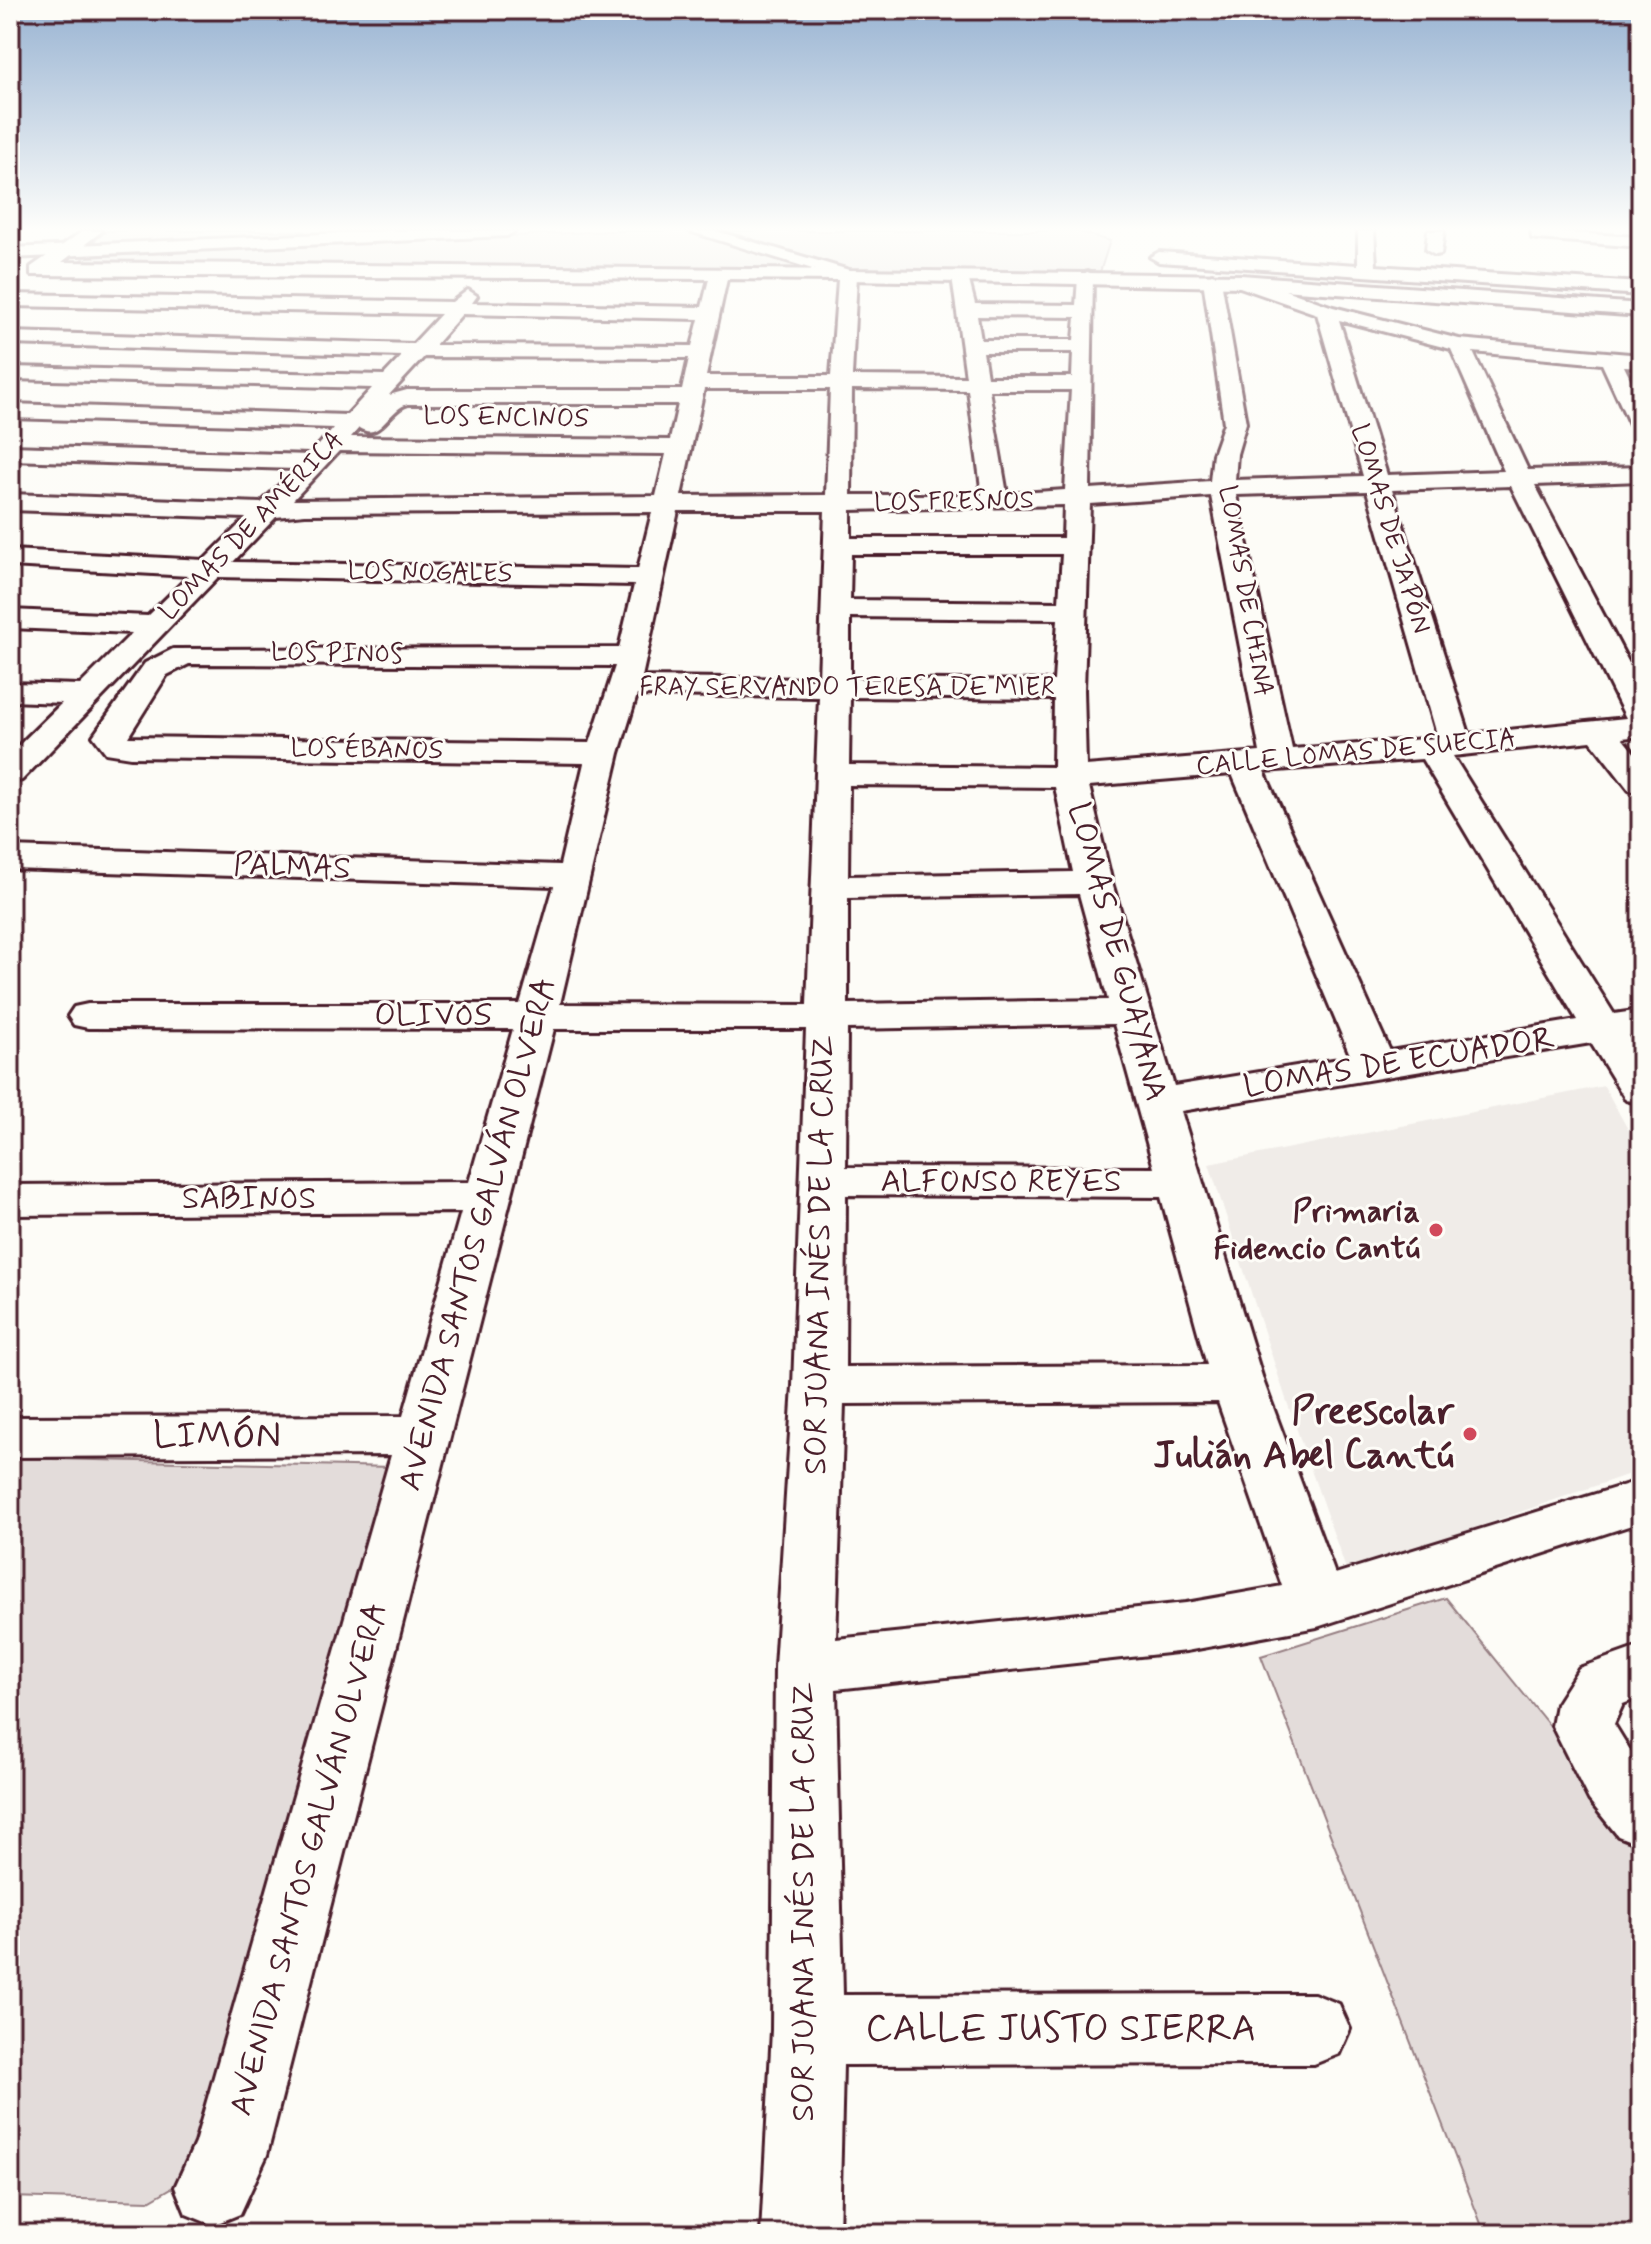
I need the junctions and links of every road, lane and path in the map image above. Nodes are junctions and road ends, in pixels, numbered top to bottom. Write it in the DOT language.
graph roads {
  1 [pos="164,336"];
  2 [pos="432,336"];
  3 [pos="641,336"];
  4 [pos="678,336"];
  5 [pos="720,336"];
  6 [pos="844,336"];
  7 [pos="970,336"];
  8 [pos="1006,336"];
  9 [pos="1085,336"];
  10 [pos="1221,336"];
  11 [pos="1333,336"];
  12 [pos="1423,336"];
  13 [pos="10,338"];
  14 [pos="157,341"];
  15 [pos="703,344"];
  16 [pos="1459,345"];
  17 [pos="972,346"];
  18 [pos="420,349"];
  19 [pos="1611,360"];
  20 [pos="1641,361"];
  21 [pos="10,373"];
  22 [pos="114,375"];
  23 [pos="841,382"];
  24 [pos="978,383"];
  25 [pos="1083,384"];
  26 [pos="398,389"];
  27 [pos="10,411"];
  28 [pos="64,413"];
  29 [pos="1641,425"];
  30 [pos="338,443"];
  31 [pos="679,447"];
  32 [pos="11,454"];
  33 [pos="1641,474"];
  34 [pos="1519,478"];
  35 [pos="1375,483"];
  36 [pos="1222,488"];
  37 [pos="1079,500"];
  38 [pos="10,502"];
  39 [pos="996,502"];
  40 [pos="305,506"];
  41 [pos="666,506"];
  42 [pos="266,511"];
  43 [pos="840,524"];
  44 [pos="1076,546"];
  45 [pos="10,558"];
  46 [pos="210,569"];
  47 [pos="239,570"];
  48 [pos="650,577"];
  49 [pos="838,608"];
  50 [pos="1072,611"];
  51 [pos="10,619"];
  52 [pos="156,625"];
  53 [pos="628,672"];
  54 [pos="835,688"];
  55 [pos="1069,690"];
  56 [pos="10,692"];
  57 [pos="85,694"];
  58 [pos="1641,716"];
  59 [pos="1641,726"];
  60 [pos="1599,730"];
  61 [pos="131,747"];
  62 [pos="1444,747"];
  63 [pos="603,753"];
  64 [pos="1261,761"];
  65 [pos="10,773"];
  66 [pos="833,775"];
  67 [pos="1070,777"];
  68 [pos="1641,783"];
  69 [pos="10,858"];
  70 [pos="575,876"];
  71 [pos="1094,883"];
  72 [pos="830,887"];
  73 [pos="1131,1012"];
  74 [pos="88,1016"];
  75 [pos="536,1017"];
  76 [pos="825,1017"];
  77 [pos="1622,1026"];
  78 [pos="1376,1066"];
  79 [pos="1641,1091"];
  80 [pos="1157,1102"];
  81 [pos="823,1181"];
  82 [pos="1180,1183"];
  83 [pos="488,1197"];
  84 [pos="10,1200"];
  85 [pos="1238,1383"];
  86 [pos="819,1386"];
  87 [pos="424,1435"];
  88 [pos="10,1437"];
  89 [pos="1641,1501"];
  90 [pos="1317,1603"];
  91 [pos="805,1667"];
  92 [pos="1641,1671"];
  93 [pos="1627,1798"];
  94 [pos="1314,2029"];
  95 [pos="808,2030"];
  96 [pos="213,2187"];
  97 [pos="800,2234"];
  1 -- 14 [label="street"];
  2 -- 18 [label="street, LOMAS DE AMÉRICA"];
  3 -- 15 [label="street"];
  4 -- 15 [label="street"];
  5 -- 15 [label="street"];
  6 -- 23 [label="street, SOR JUANA INÉS DE LA CRUZ"];
  7 -- 17 [label="street"];
  8 -- 17 [label="street"];
  9 -- 25 [label="street, LOMAS DE GUAYANA"];
  10 -- 36 [label="street, LOMAS DE CHINA"];
  11 -- 35 [label="street, LOMAS DE JAPÓN"];
  12 -- 16 [label="street"];
  13 -- 14 [label="street"];
  14 -- 18 [label="street"];
  14 -- 22 [label="street"];
  15 -- 18 [label="street"];
  15 -- 23 [label="street"];
  15 -- 26 [label="street"];
  15 -- 31 [label="street, AVENIDA SANTOS GALVÁN OLVERA"];
  16 -- 19 [label="street"];
  16 -- 34 [label="street"];
  17 -- 24 [label="street"];
  18 -- 26 [label="street, LOMAS DE AMÉRICA"];
  19 -- 20 [label="street"];
  19 -- 29 [label="street"];
  21 -- 22 [label="street"];
  22 -- 26 [label="street"];
  22 -- 28 [label="street"];
  23 -- 24 [label="street"];
  23 -- 43 [label="street, SOR JUANA INÉS DE LA CRUZ"];
  24 -- 25 [label="street"];
  24 -- 39 [label="street"];
  25 -- 37 [label="street, LOMAS DE GUAYANA"];
  26 -- 30 [label="street, LOMAS DE AMÉRICA"];
  27 -- 28 [label="street"];
  28 -- 30 [label="street"];
  28 -- 32 [label="street"];
  30 -- 31 [label="street, LOS ENCINOS"];
  30 -- 32 [label="street"];
  30 -- 42 [label="street, LOMAS DE AMÉRICA"];
  31 -- 41 [label="street, AVENIDA SANTOS GALVÁN OLVERA"];
  33 -- 34 [label="street, LOS FRESNOS"];
  34 -- 35 [label="street, LOS FRESNOS"];
  34 -- 58 [label="street"];
  35 -- 36 [label="street, LOS FRESNOS"];
  35 -- 62 [label="street, LOMAS DE JAPÓN"];
  36 -- 37 [label="street, LOS FRESNOS"];
  36 -- 64 [label="street, LOMAS DE CHINA"];
  37 -- 39 [label="street, LOS FRESNOS"];
  37 -- 44 [label="street, LOMAS DE GUAYANA"];
  38 -- 42 [label="street, LOS FRESNOS"];
  39 -- 43 [label="street, LOS FRESNOS"];
  40 -- 41 [label="street, LOS FRESNOS"];
  40 -- 42 [label="street, LOS FRESNOS"];
  40 -- 47 [label="street"];
  41 -- 43 [label="street, LOS FRESNOS"];
  41 -- 48 [label="street, AVENIDA SANTOS GALVÁN OLVERA"];
  42 -- 46 [label="street, LOMAS DE AMÉRICA"];
  43 -- 44 [label="street"];
  43 -- 49 [label="street, SOR JUANA INÉS DE LA CRUZ"];
  44 -- 50 [label="street, LOMAS DE GUAYANA"];
  45 -- 46 [label="street, LOS NOGALES"];
  46 -- 47 [label="street, LOS NOGALES"];
  46 -- 52 [label="street, LOMAS DE AMÉRICA"];
  47 -- 48 [label="street, LOS NOGALES"];
  48 -- 53 [label="street, AVENIDA SANTOS GALVÁN OLVERA"];
  49 -- 50 [label="street"];
  49 -- 54 [label="street, SOR JUANA INÉS DE LA CRUZ"];
  50 -- 55 [label="street, LOMAS DE GUAYANA"];
  51 -- 52 [label="street"];
  52 -- 57 [label="street, LOMAS DE AMÉRICA"];
  53 -- 54 [label="street, FRAY SERVANDO TERESA DE MIER"];
  53 -- 61 [label="street, LOS PINOS"];
  53 -- 63 [label="street, AVENIDA SANTOS GALVÁN OLVERA"];
  54 -- 55 [label="street, FRAY SERVANDO TERESA DE MIER"];
  54 -- 66 [label="street, SOR JUANA INÉS DE LA CRUZ"];
  55 -- 67 [label="street, LOMAS DE GUAYANA"];
  56 -- 57 [label="street"];
  57 -- 65 [label="street, LOMAS DE AMÉRICA"];
  59 -- 60 [label="street, CALLE LOMAS DE SUECIA"];
  60 -- 62 [label="street, CALLE LOMAS DE SUECIA"];
  60 -- 68 [label="street"];
  61 -- 63 [label="street, LOS ÉBANOS"];
  62 -- 64 [label="street, CALLE LOMAS DE SUECIA"];
  62 -- 77 [label="street, LOMAS DE JAPÓN"];
  63 -- 70 [label="street, AVENIDA SANTOS GALVÁN OLVERA"];
  64 -- 67 [label="street, CALLE LOMAS DE SUECIA"];
  64 -- 78 [label="street, LOMAS DE CHINA"];
  66 -- 67 [label="street, CALLE LOMAS DE SUECIA"];
  66 -- 72 [label="street, SOR JUANA INÉS DE LA CRUZ"];
  67 -- 71 [label="street, LOMAS DE GUAYANA"];
  69 -- 70 [label="street, PALMAS"];
  70 -- 75 [label="street, AVENIDA SANTOS GALVÁN OLVERA"];
  71 -- 72 [label="street"];
  71 -- 73 [label="street, LOMAS DE GUAYANA"];
  72 -- 76 [label="street, SOR JUANA INÉS DE LA CRUZ"];
  73 -- 76 [label="street, OLIVOS"];
  73 -- 80 [label="street, LOMAS DE GUAYANA"];
  74 -- 75 [label="street, OLIVOS"];
  75 -- 76 [label="street, OLIVOS"];
  75 -- 83 [label="street, AVENIDA SANTOS GALVÁN OLVERA"];
  76 -- 81 [label="street, SOR JUANA INÉS DE LA CRUZ"];
  77 -- 78 [label="street, LOMAS DE ECUADOR"];
  77 -- 79 [label="street, LOMAS DE JAPÓN"];
  78 -- 80 [label="street, LOMAS DE ECUADOR"];
  80 -- 82 [label="street, LOMAS DE GUAYANA"];
  81 -- 82 [label="street, ALFONSO REYES"];
  81 -- 86 [label="street, SOR JUANA INÉS DE LA CRUZ"];
  82 -- 85 [label="street, LOMAS DE GUAYANA"];
  83 -- 84 [label="street, SABINOS"];
  83 -- 87 [label="street, AVENIDA SANTOS GALVÁN OLVERA"];
  85 -- 86 [label="street"];
  85 -- 90 [label="street, LOMAS DE GUAYANA"];
  86 -- 91 [label="street, SOR JUANA INÉS DE LA CRUZ"];
  87 -- 88 [label="street, LIMÓN"];
  87 -- 96 [label="street, AVENIDA SANTOS GALVÁN OLVERA"];
  89 -- 90 [label="street"];
  90 -- 91 [label="street"];
  91 -- 95 [label="street, SOR JUANA INÉS DE LA CRUZ"];
  92 -- 93 [label="street"];
  94 -- 95 [label="street, CALLE JUSTO SIERRA"];
  95 -- 97 [label="street, SOR JUANA INÉS DE LA CRUZ"];
}
